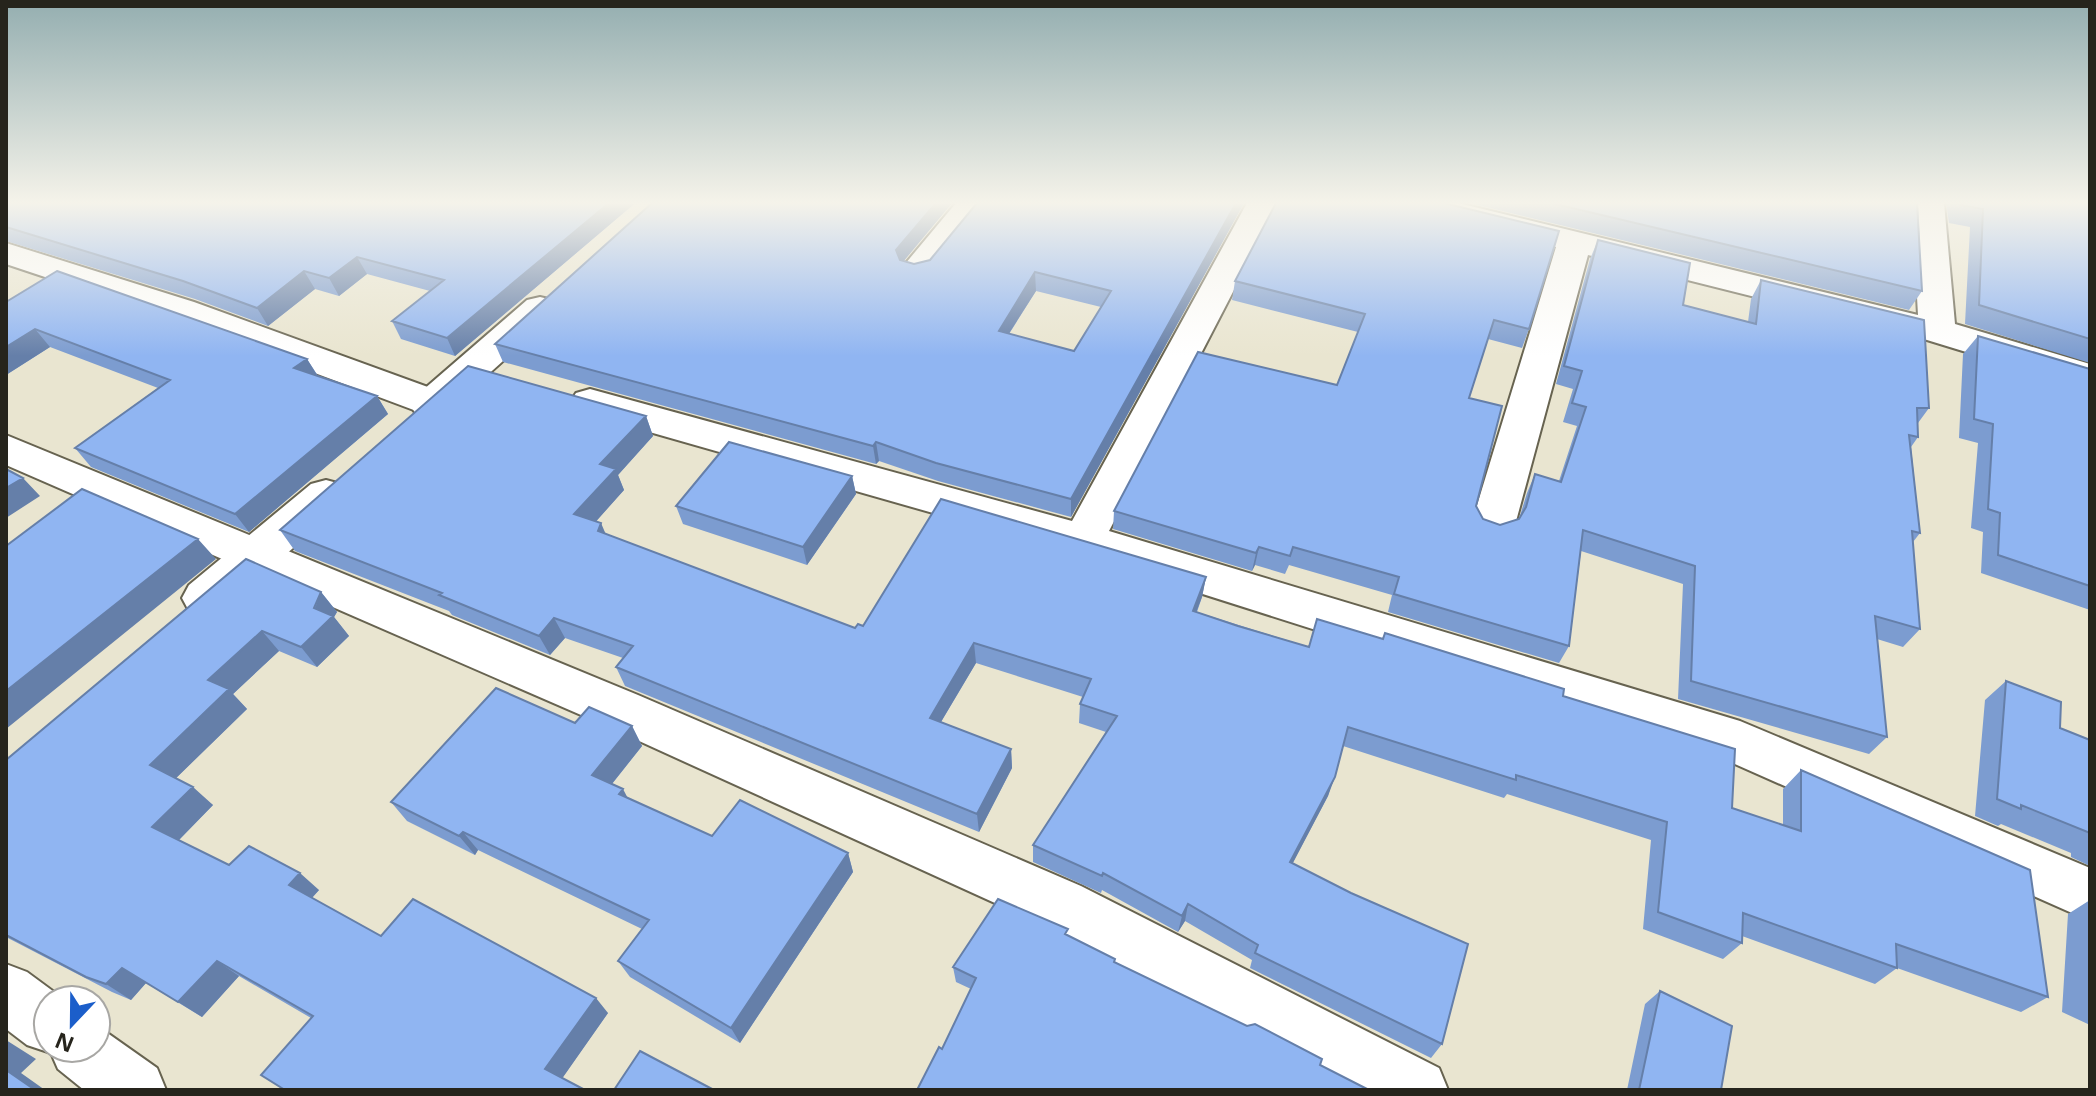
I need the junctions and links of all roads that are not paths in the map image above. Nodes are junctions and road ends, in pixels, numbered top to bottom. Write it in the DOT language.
graph roads {
  1 [pos="10,254"];
  2 [pos="930,254"];
  3 [pos="1236,254"];
  4 [pos="1571,254"];
  5 [pos="1624,254"];
  6 [pos="1932,254"];
  7 [pos="917,270"];
  8 [pos="566,286"];
  9 [pos="1937,331"];
  10 [pos="472,369"];
  11 [pos="2090,377"];
  12 [pos="433,403"];
  13 [pos="398,433"];
  14 [pos="6,449"];
  15 [pos="351,473"];
  16 [pos="1493,525"];
  17 [pos="1083,540"];
  18 [pos="258,554"];
  19 [pos="174,624"];
  20 [pos="2090,895"];
  21 [pos="6,993"];
  22 [pos="32,1012"];
  23 [pos="100,1064"];
  24 [pos="135,1090"];
  25 [pos="1417,1090"];
  1 -- 12 [label="street"];
  2 -- 7 [label="street"];
  3 -- 17 [label="street"];
  4 -- 16 [label="street"];
  5 -- 9 [label="street"];
  6 -- 9 [label="street"];
  8 -- 10 [label="street"];
  9 -- 11 [label="street"];
  10 -- 12 [label="street"];
  10 -- 17 [label="street"];
  12 -- 13 [label="street"];
  14 -- 18 [label="street"];
  15 -- 18 [label="street"];
  17 -- 20 [label="street"];
  18 -- 19 [label="street"];
  18 -- 25 [label="street"];
  21 -- 22 [label="street"];
  23 -- 24 [label="street"];
}
